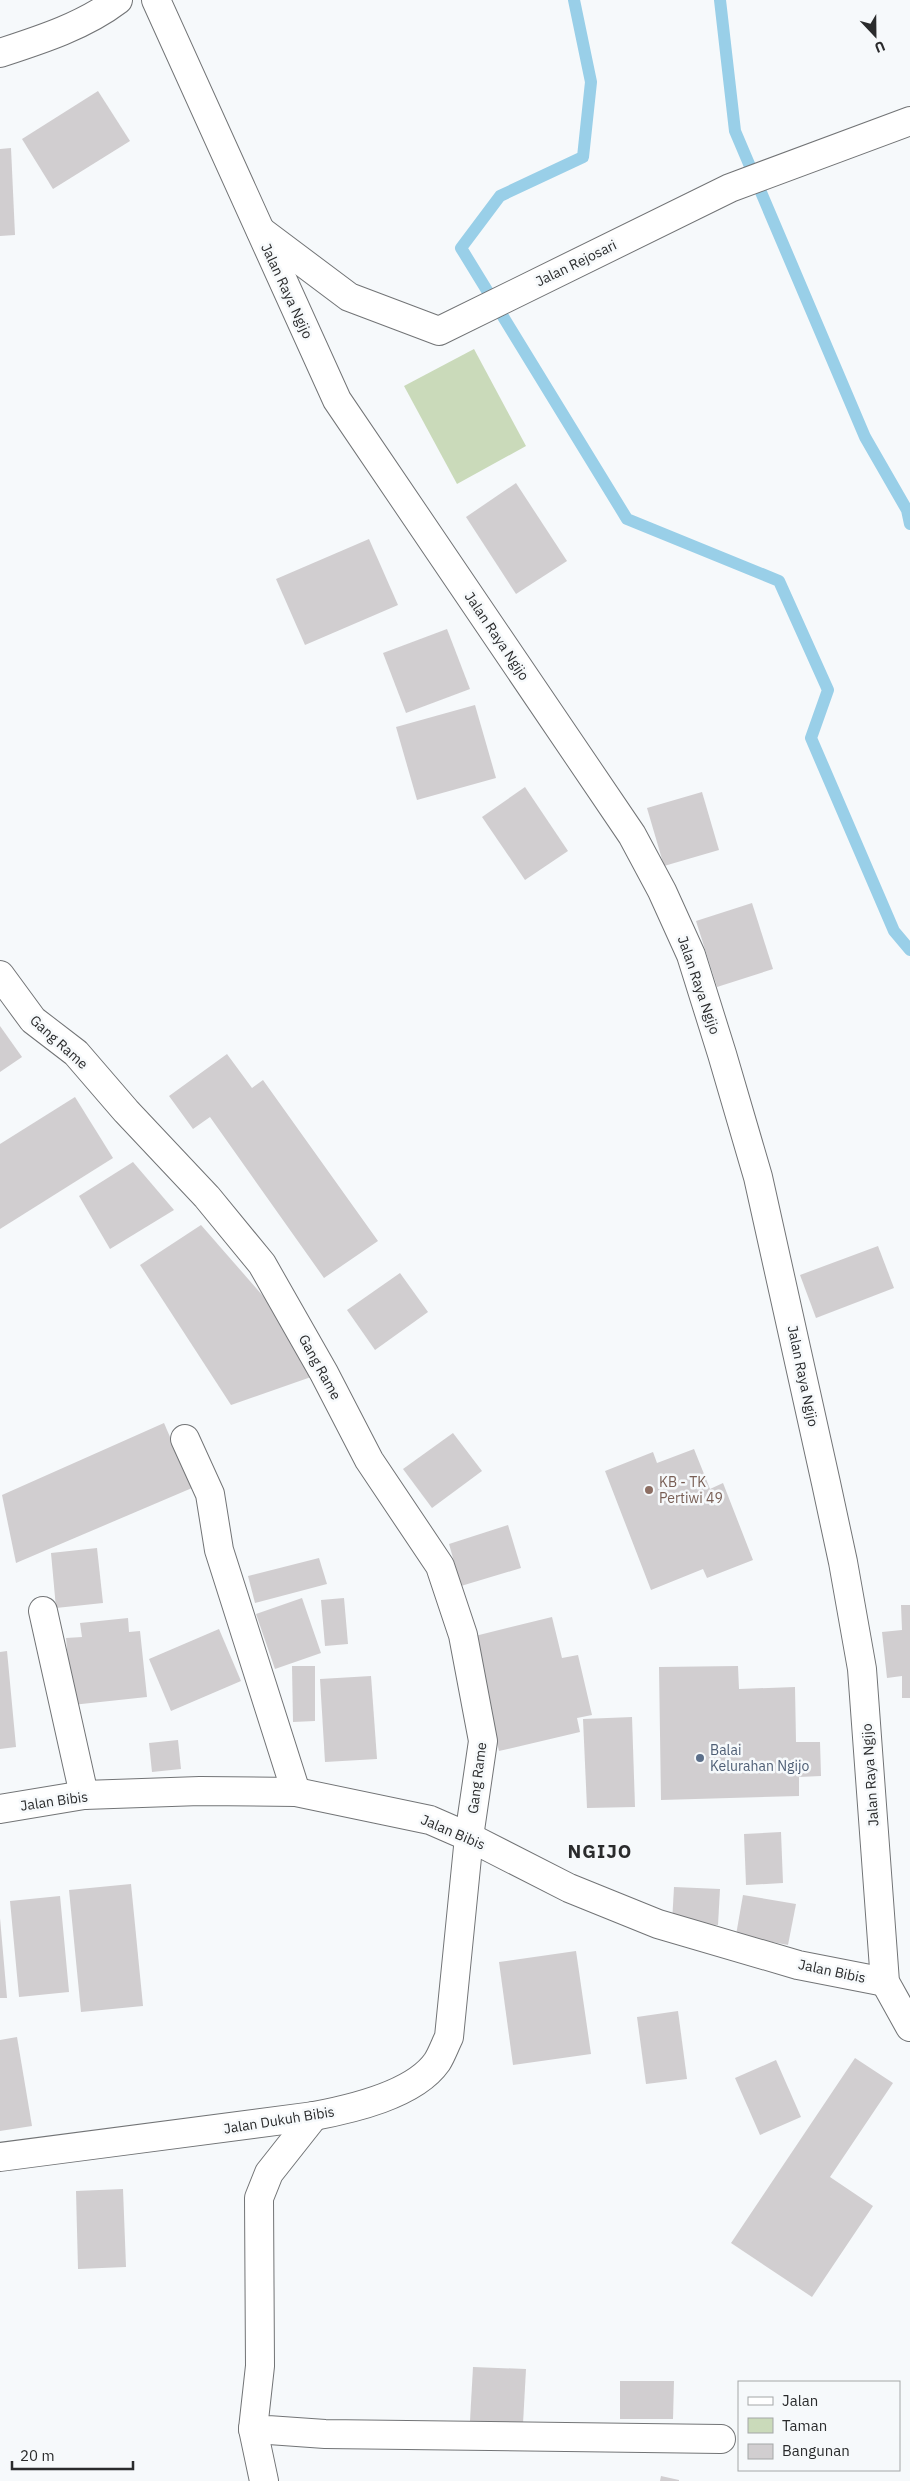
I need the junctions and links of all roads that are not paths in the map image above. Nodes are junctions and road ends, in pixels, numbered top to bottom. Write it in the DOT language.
graph roads {
  1 [pos="118,0"];
  2 [pos="156,0"];
  3 [pos="0,53"];
  4 [pos="910,121"];
  5 [pos="258,228"];
  6 [pos="0,975"];
  7 [pos="185,1439"];
  8 [pos="43,1611"];
  9 [pos="296,1792"];
  10 [pos="84,1795"];
  11 [pos="0,1809"];
  12 [pos="469,1837"];
  13 [pos="885,1982"];
  14 [pos="910,2027"];
  15 [pos="314,2116"];
  16 [pos="0,2157"];
  17 [pos="253,2429"];
  18 [pos="721,2438"];
  19 [pos="264,2481"];
  1 -- 3 [label="street"];
  2 -- 5 [label="street, Jalan Raya Ngijo"];
  4 -- 5 [label="street, Jalan Rejosari"];
  5 -- 13 [label="street, Jalan Raya Ngijo"];
  6 -- 12 [label="street, Gang Rame"];
  7 -- 9 [label="street"];
  8 -- 10 [label="street"];
  9 -- 10 [label="street, Jalan Bibis"];
  9 -- 12 [label="street, Jalan Bibis"];
  10 -- 11 [label="street, Jalan Bibis"];
  12 -- 13 [label="street, Jalan Bibis"];
  12 -- 15 [label="street, Jalan Dukuh Bibis"];
  13 -- 14 [label="street, Jalan Raya Ngijo"];
  15 -- 16 [label="street, Jalan Dukuh Bibis"];
  15 -- 17 [label="street"];
  17 -- 18 [label="street"];
  17 -- 19 [label="street"];
}
